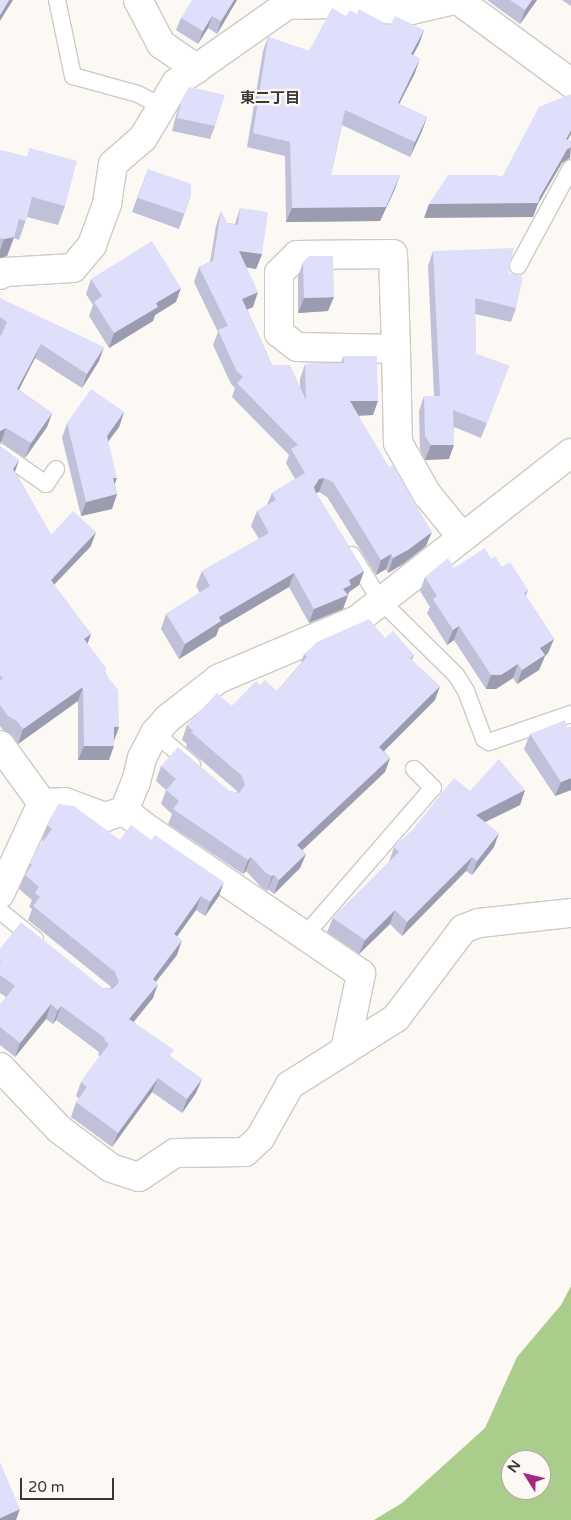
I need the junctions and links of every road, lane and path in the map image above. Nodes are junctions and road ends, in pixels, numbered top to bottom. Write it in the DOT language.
graph roads {
  1 [pos="58,0"];
  2 [pos="138,0"];
  3 [pos="456,0"];
  4 [pos="197,68"];
  5 [pos="571,83"];
  6 [pos="162,107"];
  7 [pos="571,168"];
  8 [pos="518,266"];
  9 [pos="0,275"];
  10 [pos="396,348"];
  11 [pos="0,452"];
  12 [pos="571,453"];
  13 [pos="56,469"];
  14 [pos="462,537"];
  15 [pos="344,543"];
  16 [pos="380,600"];
  17 [pos="571,714"];
  18 [pos="155,733"];
  19 [pos="0,745"];
  20 [pos="414,769"];
  21 [pos="207,778"];
  22 [pos="42,803"];
  23 [pos="124,811"];
  24 [pos="2,884"];
  25 [pos="0,911"];
  26 [pos="571,913"];
  27 [pos="305,935"];
  28 [pos="45,946"];
  29 [pos="345,1050"];
  30 [pos="0,1067"];
  1 -- 6 [label="lane"];
  2 -- 4 [label="street"];
  3 -- 4 [label="street"];
  3 -- 5 [label="street"];
  4 -- 6 [label="street"];
  6 -- 9 [label="street"];
  7 -- 8 [label="lane"];
  10 -- 10 [label="street"];
  10 -- 14 [label="street"];
  11 -- 13 [label="lane"];
  12 -- 14 [label="street"];
  14 -- 16 [label="street"];
  15 -- 16 [label="lane"];
  16 -- 17 [label="lane"];
  16 -- 18 [label="street"];
  18 -- 21 [label="lane"];
  18 -- 23 [label="street"];
  19 -- 22 [label="street"];
  20 -- 27 [label="lane"];
  22 -- 23 [label="street"];
  22 -- 24 [label="street"];
  23 -- 27 [label="street"];
  25 -- 28 [label="lane"];
  26 -- 29 [label="street"];
  27 -- 29 [label="street"];
  29 -- 30 [label="street"];
}
